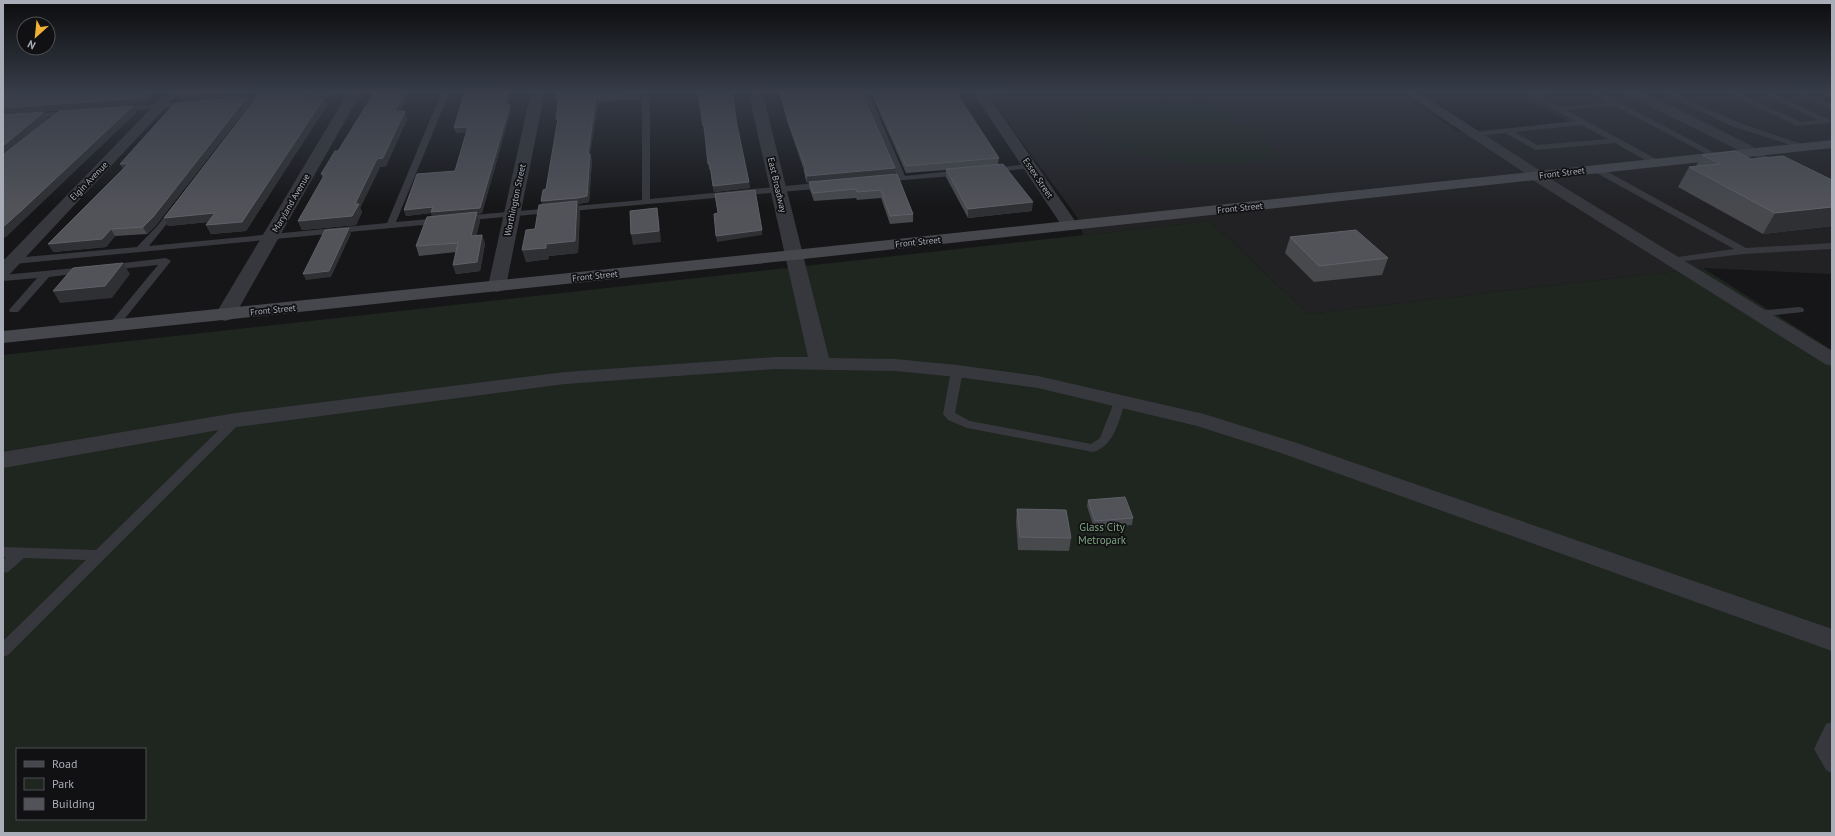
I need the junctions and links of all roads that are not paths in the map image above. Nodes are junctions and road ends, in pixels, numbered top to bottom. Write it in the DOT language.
graph roads {
  1 [pos="138,130"];
  2 [pos="336,130"];
  3 [pos="430,130"];
  4 [pos="530,130"];
  5 [pos="646,130"];
  6 [pos="764,130"];
  7 [pos="881,130"];
  8 [pos="1005,130"];
  9 [pos="1470,130"];
  10 [pos="1516,130"];
  11 [pos="1595,130"];
  12 [pos="1666,130"];
  13 [pos="1709,130"];
  14 [pos="1753,130"];
  15 [pos="1507,131"];
  16 [pos="1476,134"];
  17 [pos="1615,141"];
  18 [pos="1803,146"];
  19 [pos="1829,146"];
  20 [pos="1753,152"];
  21 [pos="1717,156"];
  22 [pos="1655,162"];
  23 [pos="1030,166"];
  24 [pos="1596,169"];
  25 [pos="1786,169"];
  26 [pos="1538,176"];
  27 [pos="902,178"];
  28 [pos="872,181"];
  29 [pos="834,185"];
  30 [pos="778,190"];
  31 [pos="646,202"];
  32 [pos="180,203"];
  33 [pos="512,215"];
  34 [pos="1070,225"];
  35 [pos="390,226"];
  36 [pos="271,237"];
  37 [pos="1832,246"];
  38 [pos="139,250"];
  39 [pos="1744,251"];
  40 [pos="794,255"];
  41 [pos="1671,261"];
  42 [pos="6,265"];
  43 [pos="46,274"];
  44 [pos="3,278"];
  45 [pos="497,286"];
  46 [pos="14,310"];
  47 [pos="1799,310"];
  48 [pos="1757,314"];
  49 [pos="225,315"];
  50 [pos="114,325"];
  51 [pos="3,337"];
  52 [pos="1832,360"];
  53 [pos="820,364"];
  54 [pos="957,372"];
  55 [pos="1120,400"];
  56 [pos="236,420"];
  57 [pos="3,460"];
  58 [pos="3,552"];
  59 [pos="20,552"];
  60 [pos="99,556"];
  61 [pos="3,568"];
  62 [pos="1832,640"];
  63 [pos="3,651"];
  64 [pos="1832,729"];
  65 [pos="1832,765"];
  1 -- 42 [label="street, Elgin Avenue"];
  2 -- 36 [label="street, Maryland Avenue"];
  3 -- 35 [label="lane"];
  4 -- 33 [label="street, Worthington Street"];
  5 -- 31 [label="lane"];
  6 -- 30 [label="street, East Broadway"];
  7 -- 27 [label="lane"];
  8 -- 23 [label="street, Essex Street"];
  9 -- 16 [label="street"];
  10 -- 15 [label="lane"];
  11 -- 17 [label="lane"];
  12 -- 21 [label="lane"];
  13 -- 20 [label="street"];
  14 -- 18 [label="lane"];
  15 -- 16 [label="lane"];
  15 -- 17 [label="lane"];
  16 -- 26 [label="street"];
  17 -- 22 [label="lane"];
  18 -- 19 [label="main road, Front Street"];
  18 -- 20 [label="main road, Front Street"];
  20 -- 21 [label="main road, Front Street"];
  20 -- 25 [label="lane"];
  21 -- 22 [label="main road, Front Street"];
  22 -- 24 [label="main road, Front Street"];
  23 -- 27 [label="lane"];
  23 -- 34 [label="street, Essex Street"];
  24 -- 26 [label="main road, Front Street"];
  24 -- 39 [label="lane"];
  26 -- 34 [label="main road, Front Street"];
  26 -- 41 [label="street"];
  27 -- 28 [label="lane"];
  29 -- 30 [label="lane"];
  30 -- 31 [label="lane"];
  30 -- 40 [label="street, East Broadway"];
  31 -- 33 [label="lane"];
  32 -- 38 [label="lane"];
  33 -- 35 [label="lane"];
  33 -- 45 [label="street, Worthington Street"];
  34 -- 40 [label="main road, Front Street"];
  35 -- 36 [label="lane"];
  36 -- 38 [label="lane"];
  36 -- 49 [label="street, Maryland Avenue"];
  37 -- 39 [label="lane"];
  38 -- 42 [label="lane"];
  39 -- 41 [label="lane"];
  40 -- 45 [label="main road, Front Street"];
  40 -- 53 [label="street, East Broadway"];
  41 -- 48 [label="street"];
  43 -- 44 [label="lane"];
  43 -- 46 [label="lane"];
  43 -- 50 [label="lane"];
  45 -- 49 [label="main road, Front Street"];
  47 -- 48 [label="lane"];
  48 -- 52 [label="street"];
  49 -- 50 [label="main road, Front Street"];
  50 -- 51 [label="main road, Front Street"];
  53 -- 54 [label="street"];
  53 -- 56 [label="street"];
  54 -- 55 [label="street"];
  54 -- 55 [label="lane"];
  55 -- 62 [label="street"];
  56 -- 57 [label="street"];
  56 -- 60 [label="lane"];
  58 -- 59 [label="lane"];
  59 -- 60 [label="lane"];
  59 -- 61 [label="lane"];
  60 -- 63 [label="lane"];
  64 -- 65 [label="lane"];
}
